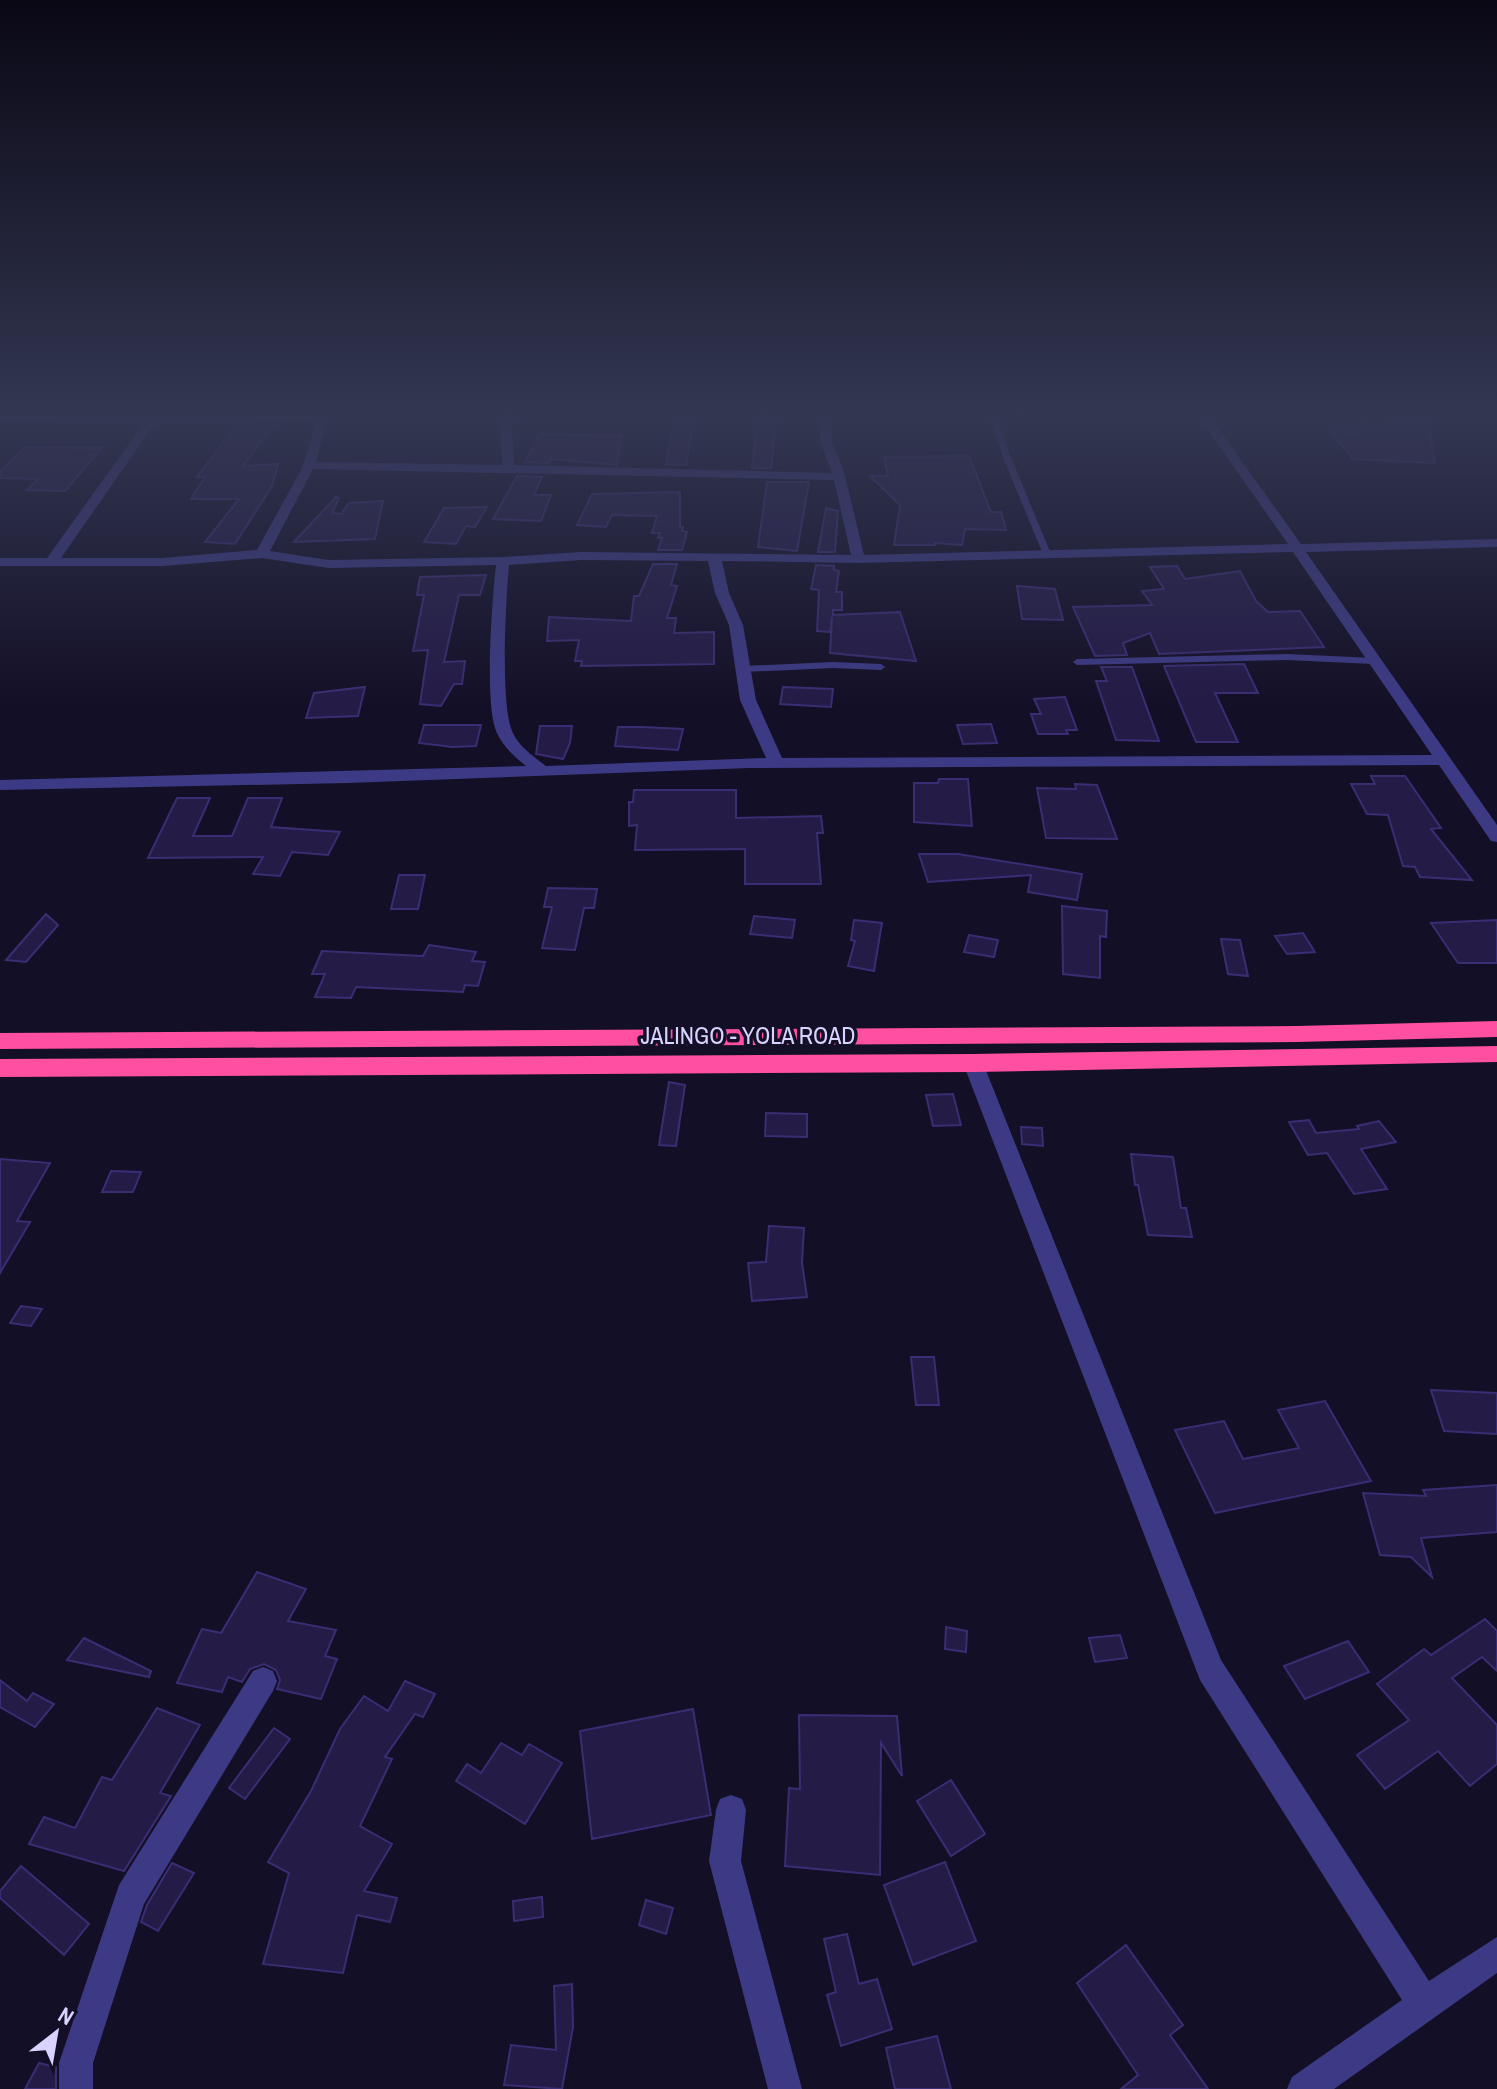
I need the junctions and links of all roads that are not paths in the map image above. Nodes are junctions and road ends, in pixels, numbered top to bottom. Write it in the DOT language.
graph roads {
  1 [pos="87,511"];
  2 [pos="285,511"];
  3 [pos="847,511"];
  4 [pos="1029,511"];
  5 [pos="1274,511"];
  6 [pos="1497,543"];
  7 [pos="1300,549"];
  8 [pos="262,554"];
  9 [pos="1047,554"];
  10 [pos="714,557"];
  11 [pos="858,559"];
  12 [pos="52,561"];
  13 [pos="503,561"];
  14 [pos="0,562"];
  15 [pos="1374,661"];
  16 [pos="1077,662"];
  17 [pos="881,667"];
  18 [pos="744,669"];
  19 [pos="1443,760"];
  20 [pos="777,765"];
  21 [pos="544,772"];
  22 [pos="0,785"];
  23 [pos="1497,837"];
  24 [pos="1497,1029"];
  25 [pos="0,1041"];
  26 [pos="1497,1054"];
  27 [pos="973,1063"];
  28 [pos="0,1068"];
  29 [pos="263,1681"];
  30 [pos="731,1810"];
  31 [pos="1497,1953"];
  32 [pos="1424,2004"];
  33 [pos="76,2089"];
  34 [pos="785,2089"];
  35 [pos="1304,2089"];
  1 -- 12 [label="street"];
  2 -- 8 [label="street"];
  3 -- 11 [label="street"];
  4 -- 9 [label="lane"];
  5 -- 7 [label="street"];
  6 -- 7 [label="street"];
  7 -- 9 [label="street"];
  7 -- 15 [label="street"];
  8 -- 12 [label="street"];
  8 -- 13 [label="street"];
  9 -- 11 [label="street"];
  10 -- 11 [label="street"];
  10 -- 13 [label="street"];
  10 -- 18 [label="street"];
  12 -- 14 [label="street"];
  13 -- 21 [label="street"];
  15 -- 16 [label="lane"];
  15 -- 19 [label="street"];
  17 -- 18 [label="lane"];
  18 -- 20 [label="street"];
  19 -- 20 [label="street"];
  19 -- 23 [label="street"];
  20 -- 21 [label="street"];
  21 -- 22 [label="street"];
  24 -- 25 [label="highway"];
  26 -- 27 [label="highway, JALINGO - YOLA ROAD"];
  27 -- 28 [label="highway, JALINGO - YOLA ROAD"];
  27 -- 32 [label="street"];
  29 -- 33 [label="street"];
  30 -- 34 [label="street"];
  31 -- 32 [label="street"];
  32 -- 35 [label="street"];
}
